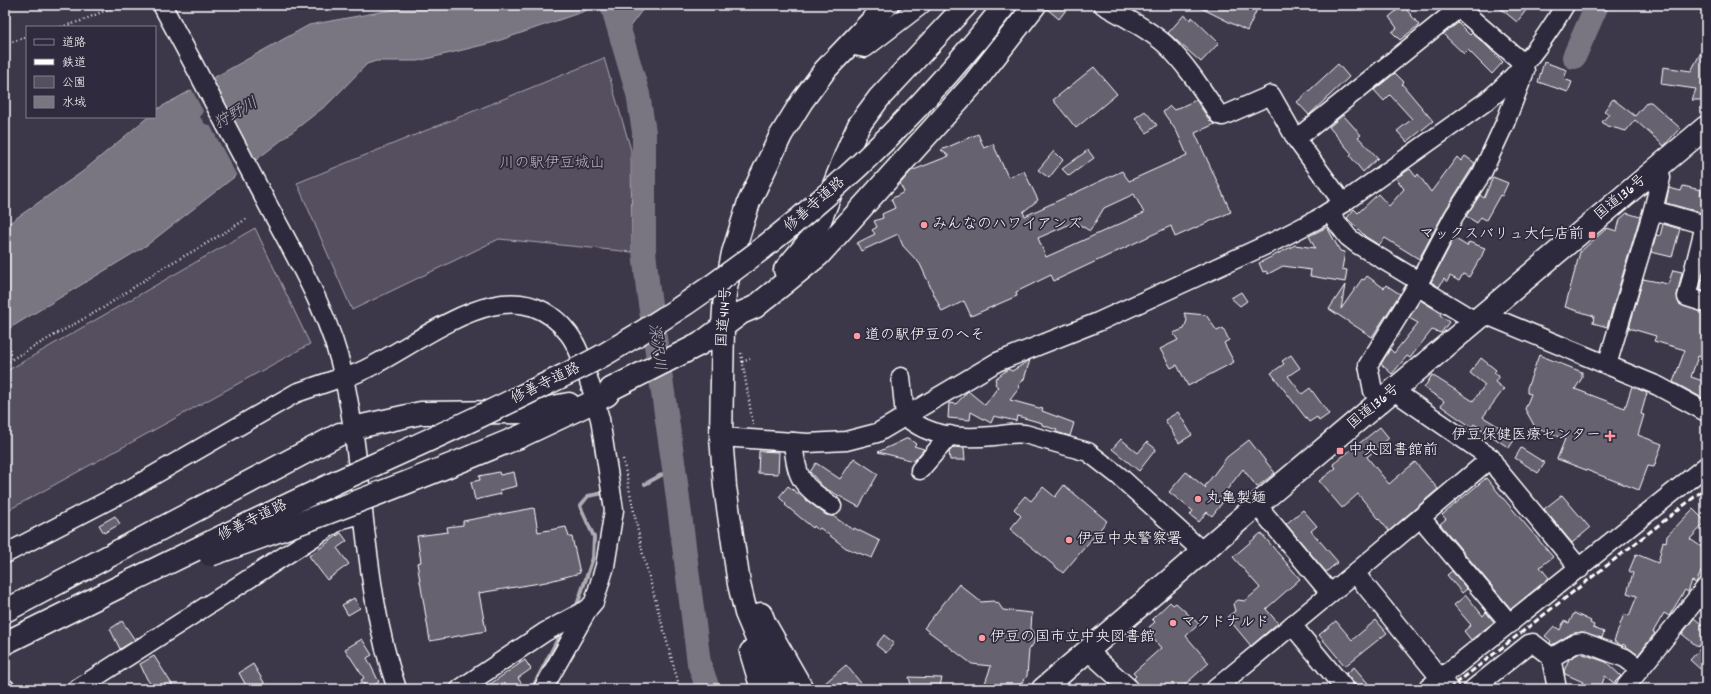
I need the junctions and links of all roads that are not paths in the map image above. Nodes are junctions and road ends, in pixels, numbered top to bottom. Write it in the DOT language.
graph roads {
  1 [pos="162,5"];
  2 [pos="886,5"];
  3 [pos="921,5"];
  4 [pos="966,5"];
  5 [pos="1005,5"];
  6 [pos="1035,5"];
  7 [pos="1103,5"];
  8 [pos="1565,5"];
  9 [pos="849,45"];
  10 [pos="1523,63"];
  11 [pos="1704,131"];
  12 [pos="1296,139"];
  13 [pos="1659,166"];
  14 [pos="1336,208"];
  15 [pos="1653,210"];
  16 [pos="1418,284"];
  17 [pos="1706,303"];
  18 [pos="741,312"];
  19 [pos="1479,317"];
  20 [pos="723,326"];
  21 [pos="1607,365"];
  22 [pos="901,377"];
  23 [pos="339,379"];
  24 [pos="600,394"];
  25 [pos="1387,396"];
  26 [pos="1706,412"];
  27 [pos="905,416"];
  28 [pos="362,426"];
  29 [pos="340,434"];
  30 [pos="950,435"];
  31 [pos="721,437"];
  32 [pos="793,442"];
  33 [pos="1491,458"];
  34 [pos="1706,466"];
  35 [pos="920,470"];
  36 [pos="1257,505"];
  37 [pos="832,506"];
  38 [pos="362,514"];
  39 [pos="1421,518"];
  40 [pos="735,552"];
  41 [pos="1203,552"];
  42 [pos="5,554"];
  43 [pos="1580,568"];
  44 [pos="1355,573"];
  45 [pos="131,581"];
  46 [pos="1706,587"];
  47 [pos="1330,593"];
  48 [pos="5,611"];
  49 [pos="584,612"];
  50 [pos="1510,624"];
  51 [pos="1292,625"];
  52 [pos="5,643"];
  53 [pos="1088,651"];
  54 [pos="1551,658"];
  55 [pos="1640,669"];
  56 [pos="770,683"];
  57 [pos="1234,683"];
  58 [pos="1439,686"];
  59 [pos="77,689"];
  60 [pos="397,689"];
  61 [pos="460,689"];
  62 [pos="543,689"];
  63 [pos="802,689"];
  64 [pos="1043,689"];
  65 [pos="1130,689"];
  66 [pos="1215,689"];
  67 [pos="1345,689"];
  68 [pos="1473,689"];
  69 [pos="1557,689"];
  70 [pos="1624,689"];
  1 -- 23 [label="street"];
  2 -- 9 [label="highway, 国道414号"];
  3 -- 9 [label="street"];
  4 -- 18 [label="highway"];
  5 -- 45 [label="highway, 修善寺道路, bridge"];
  6 -- 18 [label="highway"];
  7 -- 12 [label="street"];
  8 -- 10 [label="street"];
  9 -- 20 [label="highway, 国道414号"];
  10 -- 12 [label="street"];
  10 -- 14 [label="street"];
  10 -- 16 [label="street"];
  11 -- 13 [label="highway, 国道136号"];
  12 -- 14 [label="street"];
  13 -- 15 [label="street"];
  13 -- 19 [label="highway, 国道136号"];
  14 -- 16 [label="street"];
  14 -- 27 [label="street"];
  15 -- 17 [label="street"];
  15 -- 21 [label="street"];
  16 -- 19 [label="street"];
  16 -- 25 [label="street"];
  18 -- 20 [label="highway"];
  19 -- 21 [label="street"];
  19 -- 25 [label="highway, 国道136号"];
  20 -- 24 [label="highway"];
  20 -- 31 [label="highway, 国道414号"];
  21 -- 26 [label="street"];
  22 -- 27 [label="street"];
  23 -- 24 [label="street"];
  23 -- 38 [label="street"];
  23 -- 42 [label="street"];
  24 -- 28 [label="highway"];
  24 -- 45 [label="highway, bridge"];
  24 -- 49 [label="street"];
  25 -- 33 [label="street"];
  25 -- 36 [label="highway, 国道136号"];
  27 -- 30 [label="street"];
  27 -- 32 [label="street"];
  29 -- 48 [label="highway"];
  30 -- 35 [label="street"];
  30 -- 41 [label="street"];
  31 -- 32 [label="street"];
  31 -- 40 [label="highway, 国道414号"];
  32 -- 37 [label="street"];
  33 -- 39 [label="street"];
  33 -- 43 [label="street"];
  34 -- 43 [label="street"];
  36 -- 41 [label="highway, 国道136号"];
  36 -- 47 [label="street"];
  38 -- 59 [label="street"];
  38 -- 60 [label="street"];
  39 -- 44 [label="street"];
  39 -- 50 [label="street"];
  40 -- 56 [label="highway, 国道414号"];
  40 -- 63 [label="highway"];
  41 -- 53 [label="highway, 国道136号"];
  43 -- 50 [label="street"];
  44 -- 47 [label="street"];
  44 -- 58 [label="street"];
  45 -- 52 [label="highway, 修善寺道路"];
  46 -- 55 [label="street"];
  47 -- 51 [label="street"];
  49 -- 61 [label="street"];
  49 -- 62 [label="street"];
  50 -- 58 [label="street"];
  51 -- 57 [label="street"];
  51 -- 67 [label="street"];
  53 -- 64 [label="highway, 国道136号"];
  53 -- 65 [label="street"];
  54 -- 55 [label="street"];
  54 -- 68 [label="street"];
  54 -- 69 [label="street"];
  55 -- 70 [label="street"];
  57 -- 66 [label="street"];
}
